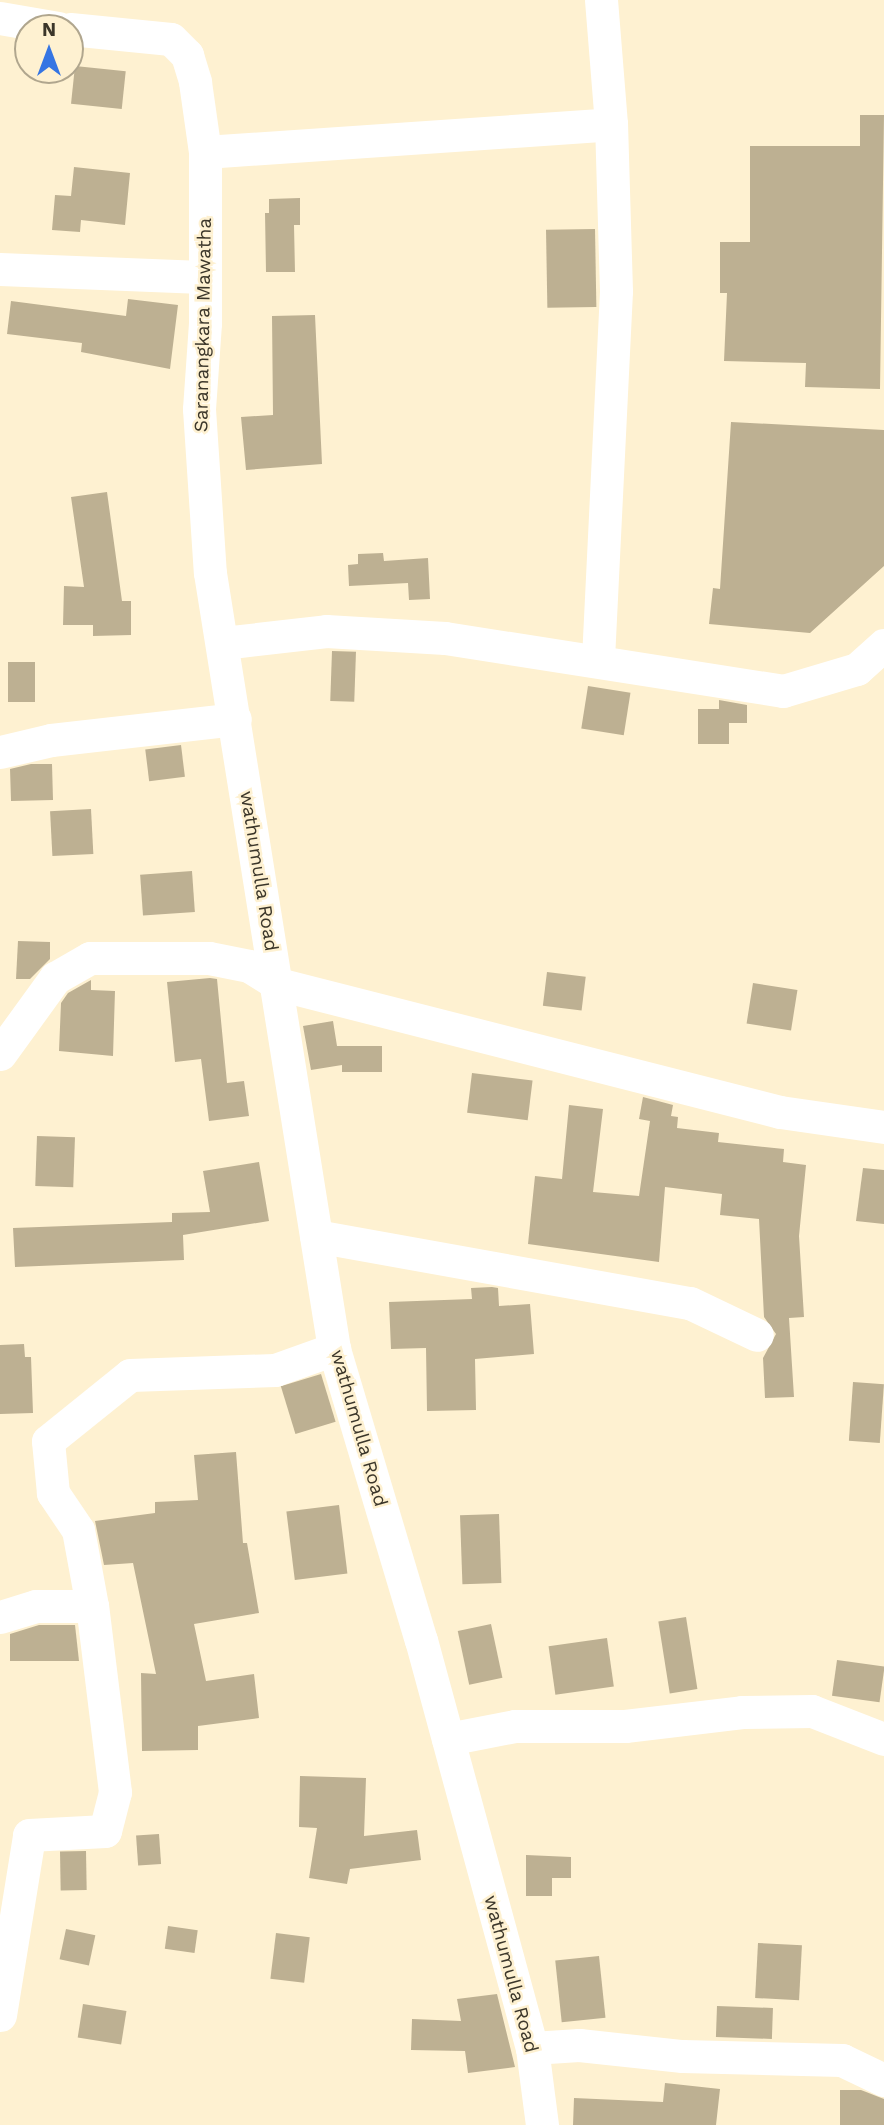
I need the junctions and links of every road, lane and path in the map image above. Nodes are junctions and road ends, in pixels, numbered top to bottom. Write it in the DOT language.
graph roads {
  1 [pos="601,0"];
  2 [pos="84,30"];
  3 [pos="611,124"];
  4 [pos="205,152"];
  5 [pos="0,269"];
  6 [pos="202,277"];
  7 [pos="223,643"];
  8 [pos="884,645"];
  9 [pos="598,659"];
  10 [pos="235,719"];
  11 [pos="0,752"];
  12 [pos="278,984"];
  13 [pos="0,1054"];
  14 [pos="884,1127"];
  15 [pos="316,1236"];
  16 [pos="757,1335"];
  17 [pos="334,1349"];
  18 [pos="92,1606"];
  19 [pos="0,1617"];
  20 [pos="448,1739"];
  21 [pos="884,1739"];
  22 [pos="0,2015"];
  23 [pos="532,2048"];
  24 [pos="884,2080"];
  25 [pos="542,2125"];
  1 -- 3 [label="street"];
  2 -- 4 [label="street, Saranangkara Mawatha"];
  3 -- 4 [label="street"];
  3 -- 9 [label="street"];
  4 -- 6 [label="street, Saranangkara Mawatha"];
  5 -- 6 [label="street"];
  6 -- 7 [label="street, Saranangkara Mawatha"];
  7 -- 9 [label="street"];
  7 -- 10 [label="street, Saranangkara Mawatha"];
  8 -- 9 [label="street"];
  10 -- 11 [label="street"];
  10 -- 12 [label="street, wathumulla Road"];
  12 -- 13 [label="street"];
  12 -- 14 [label="street"];
  12 -- 15 [label="street, wathumulla Road"];
  15 -- 16 [label="street"];
  15 -- 17 [label="street, wathumulla Road"];
  17 -- 18 [label="street"];
  17 -- 20 [label="street, wathumulla Road"];
  18 -- 19 [label="street"];
  18 -- 22 [label="street"];
  20 -- 21 [label="street"];
  20 -- 23 [label="street, wathumulla Road"];
  23 -- 24 [label="street"];
  23 -- 25 [label="street, wathumulla Road"];
}
